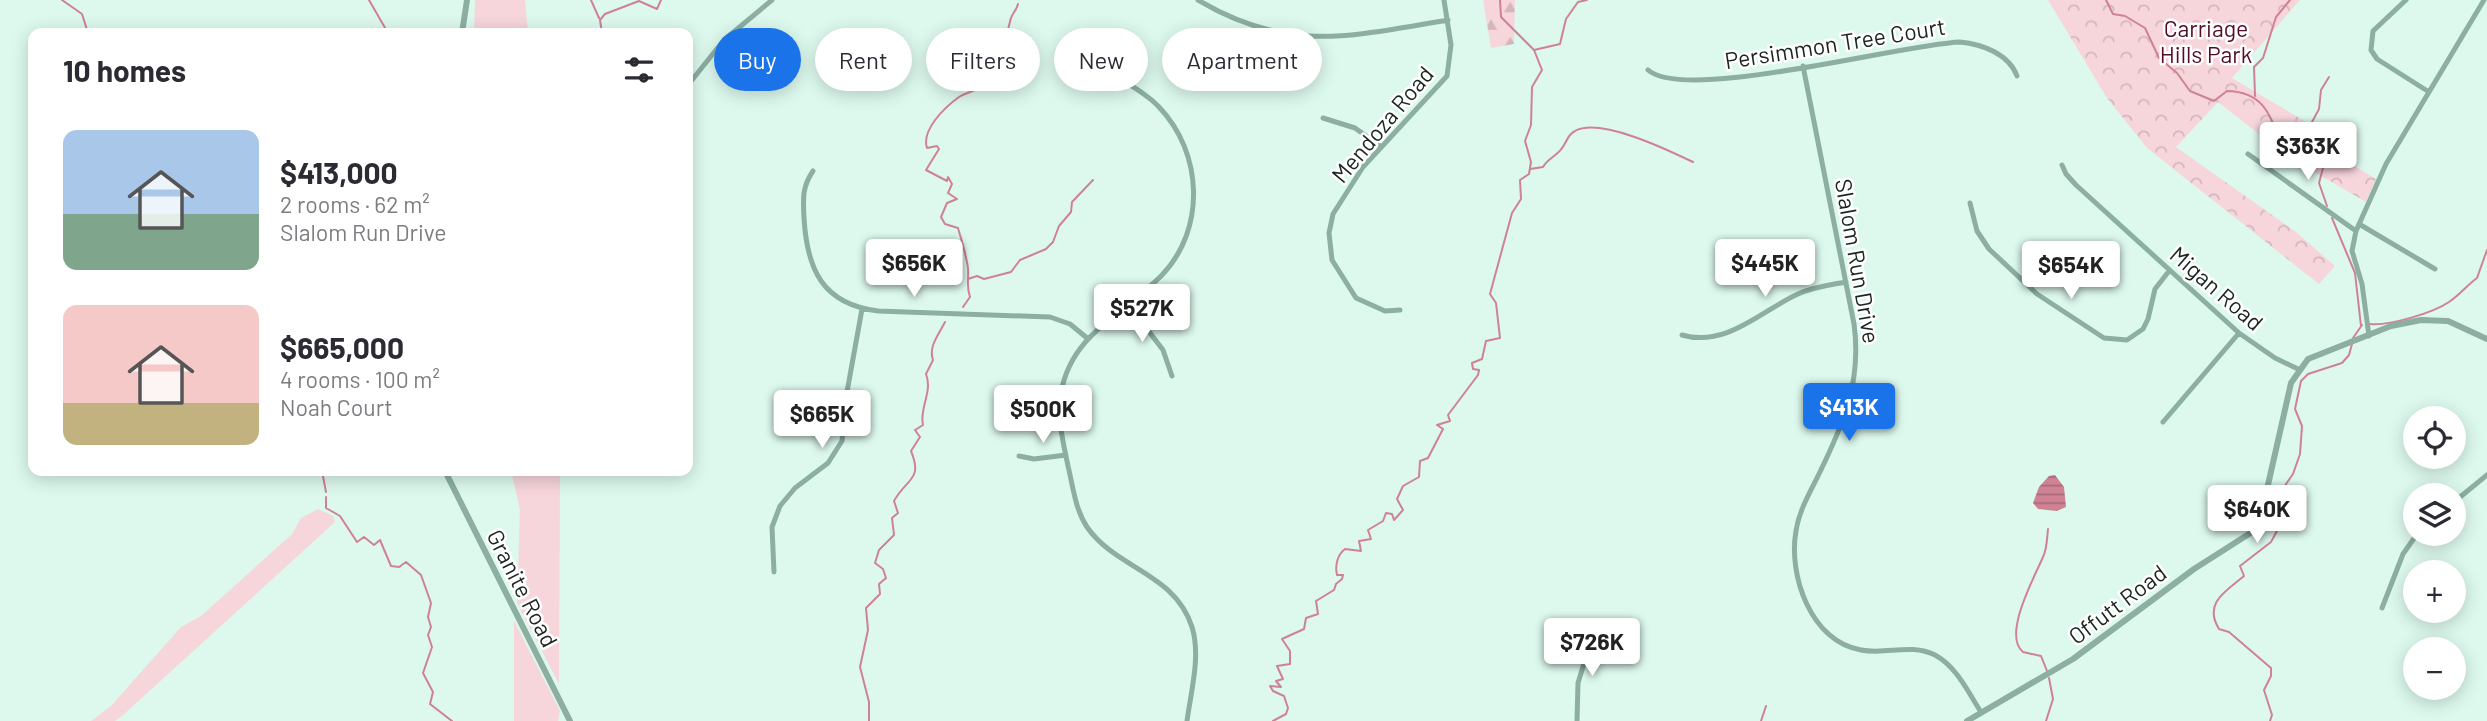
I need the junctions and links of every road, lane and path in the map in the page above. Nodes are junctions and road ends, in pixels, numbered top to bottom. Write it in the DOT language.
graph roads {
  1 [pos="467,0"];
  2 [pos="772,0"];
  3 [pos="1198,0"];
  4 [pos="1444,0"];
  5 [pos="2406,0"];
  6 [pos="2484,0"];
  7 [pos="1448,20"];
  8 [pos="463,28"];
  9 [pos="1803,66"];
  10 [pos="1648,70"];
  11 [pos="2017,76"];
  12 [pos="693,79"];
  13 [pos="1137,91"];
  14 [pos="2429,92"];
  15 [pos="1323,118"];
  16 [pos="1380,146"];
  17 [pos="2248,154"];
  18 [pos="2062,165"];
  19 [pos="813,171"];
  20 [pos="1970,203"];
  21 [pos="2359,224"];
  22 [pos="2356,231"];
  23 [pos="2435,270"];
  24 [pos="2169,271"];
  25 [pos="1846,282"];
  26 [pos="1128,304"];
  27 [pos="862,309"];
  28 [pos="1400,310"];
  29 [pos="2239,333"];
  30 [pos="1682,335"];
  31 [pos="2368,336"];
  32 [pos="1087,338"];
  33 [pos="2487,339"];
  34 [pos="2298,369"];
  35 [pos="1172,376"];
  36 [pos="2163,422"];
  37 [pos="1066,455"];
  38 [pos="1019,456"];
  39 [pos="2487,475"];
  40 [pos="447,476"];
  41 [pos="2466,492"];
  42 [pos="2409,546"];
  43 [pos="774,572"];
  44 [pos="2382,608"];
  45 [pos="1593,634"];
  46 [pos="1981,712"];
  47 [pos="569,721"];
  48 [pos="1186,721"];
  49 [pos="1577,721"];
  50 [pos="1968,721"];
  1 -- 8 [label="street"];
  2 -- 12 [label="street"];
  3 -- 7 [label="street"];
  4 -- 7 [label="street, Mendoza Road"];
  5 -- 14 [label="street"];
  6 -- 14 [label="street"];
  7 -- 16 [label="street, Mendoza Road"];
  9 -- 10 [label="street, Persimmon Tree Court"];
  9 -- 11 [label="street, Persimmon Tree Court"];
  9 -- 25 [label="street, Slalom Run Drive"];
  13 -- 26 [label="street"];
  14 -- 21 [label="street"];
  15 -- 16 [label="street"];
  16 -- 28 [label="street, Mendoza Road"];
  17 -- 22 [label="street"];
  18 -- 24 [label="street, Migan Road"];
  19 -- 27 [label="street"];
  20 -- 24 [label="street"];
  21 -- 22 [label="street"];
  21 -- 23 [label="street"];
  22 -- 31 [label="street"];
  24 -- 29 [label="street, Migan Road"];
  25 -- 30 [label="street"];
  25 -- 46 [label="street, Slalom Run Drive"];
  26 -- 32 [label="street"];
  26 -- 35 [label="street"];
  27 -- 32 [label="street"];
  27 -- 43 [label="street"];
  29 -- 34 [label="street, Migan Road"];
  29 -- 36 [label="street"];
  31 -- 33 [label="street"];
  31 -- 34 [label="street"];
  32 -- 37 [label="street"];
  34 -- 46 [label="street, Offutt Road"];
  37 -- 38 [label="street"];
  37 -- 48 [label="street"];
  39 -- 41 [label="street"];
  40 -- 47 [label="street, Granite Road"];
  42 -- 44 [label="street"];
  45 -- 49 [label="street"];
  46 -- 50 [label="street, Offutt Road"];
}
